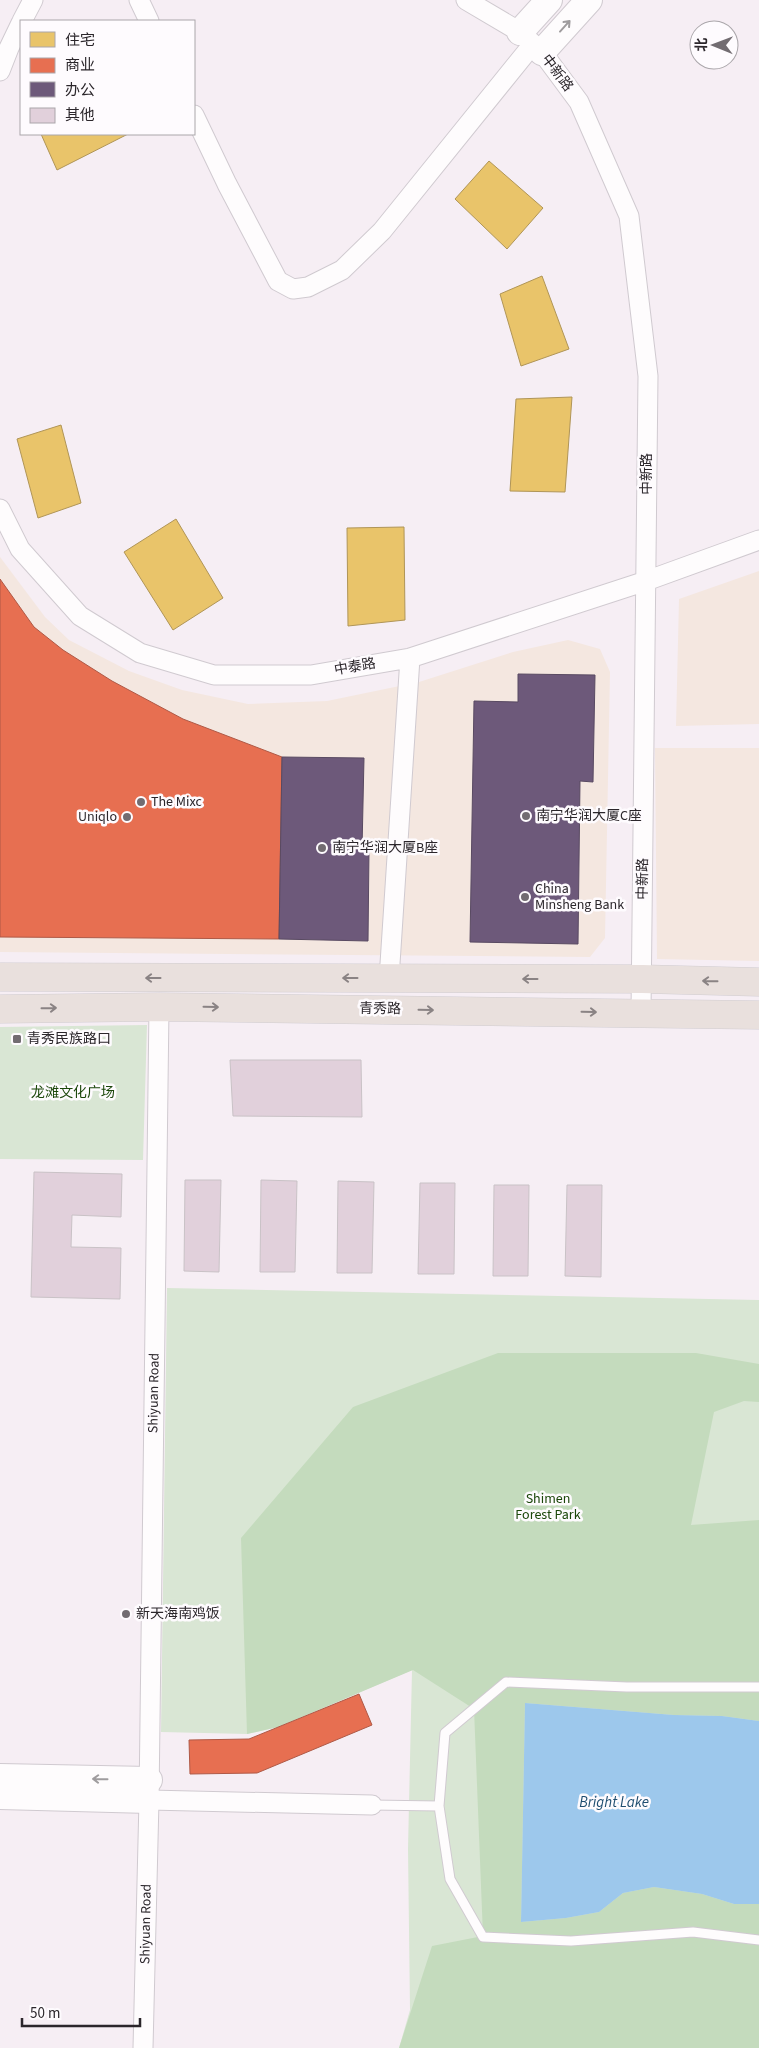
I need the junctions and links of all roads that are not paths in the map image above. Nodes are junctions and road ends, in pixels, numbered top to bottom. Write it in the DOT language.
graph roads {
  1 [pos="33,0"];
  2 [pos="139,0"];
  3 [pos="466,0"];
  4 [pos="550,0"];
  5 [pos="589,0"];
  6 [pos="23,20"];
  7 [pos="149,20"];
  8 [pos="20,26"];
  9 [pos="532,43"];
  10 [pos="0,70"];
  11 [pos="195,117"];
  12 [pos="0,509"];
  13 [pos="759,540"];
  14 [pos="646,581"];
  15 [pos="410,658"];
  16 [pos="0,977"];
  17 [pos="389,978"];
  18 [pos="642,979"];
  19 [pos="759,982"];
  20 [pos="159,1006"];
  21 [pos="0,1009"];
  22 [pos="641,1012"];
  23 [pos="759,1015"];
  24 [pos="759,1687"];
  25 [pos="0,1777"];
  26 [pos="149,1790"];
  27 [pos="0,1796"];
  28 [pos="372,1805"];
  29 [pos="439,1806"];
  30 [pos="759,1940"];
  31 [pos="143,2048"];
  1 -- 6 [label="street"];
  2 -- 7 [label="street"];
  3 -- 9 [label="street, 中新路"];
  4 -- 9 [label="street"];
  9 -- 5 [label="street, one-way"];
  8 -- 10 [label="street"];
  9 -- 11 [label="street"];
  9 -- 14 [label="street, 中新路"];
  12 -- 15 [label="street, 中泰路"];
  13 -- 14 [label="street, 中泰路"];
  14 -- 15 [label="street, 中泰路"];
  14 -- 18 [label="street, 中新路"];
  15 -- 17 [label="street"];
  17 -- 16 [label="main road, one-way"];
  18 -- 17 [label="main road, one-way"];
  19 -- 18 [label="main road, one-way"];
  18 -- 22 [label="street, 中新路"];
  21 -- 20 [label="main road, 青秀路, one-way"];
  20 -- 22 [label="main road, 青秀路, one-way"];
  20 -- 26 [label="street, Shiyuan Road"];
  22 -- 23 [label="main road, 青秀路"];
  24 -- 29 [label="lane"];
  26 -- 25 [label="street, one-way"];
  26 -- 27 [label="street"];
  26 -- 28 [label="street"];
  26 -- 31 [label="street, Shiyuan Road"];
  28 -- 29 [label="lane"];
  29 -- 30 [label="lane"];
}
